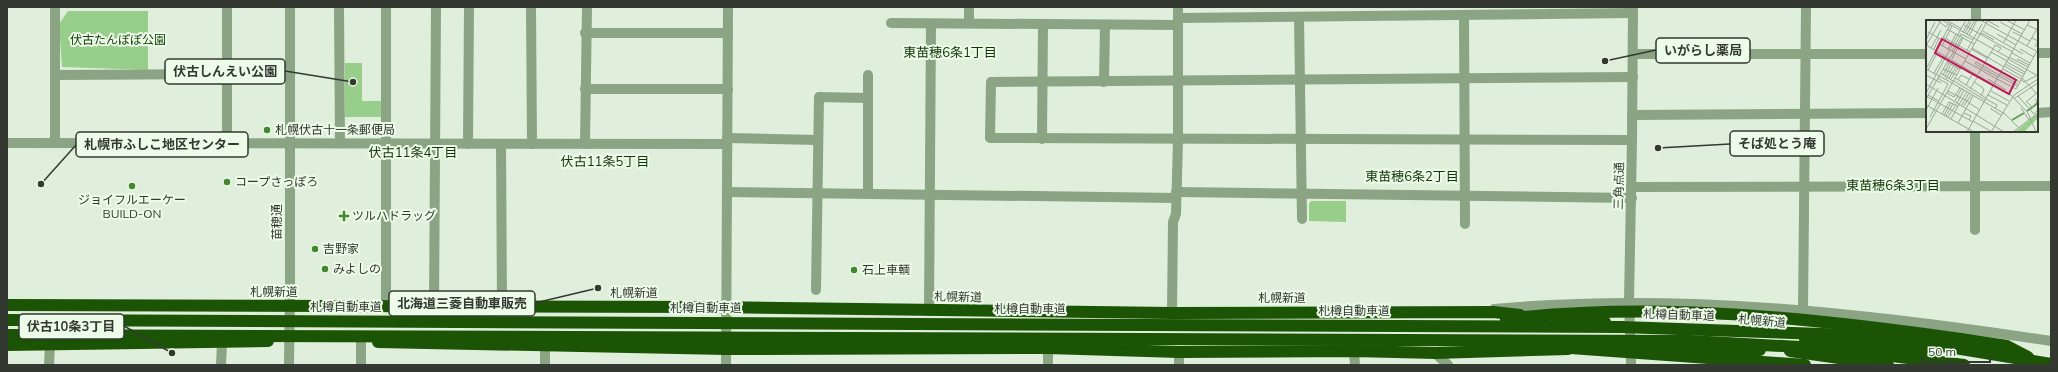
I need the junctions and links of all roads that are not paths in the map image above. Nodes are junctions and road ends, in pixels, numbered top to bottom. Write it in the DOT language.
graph roads {
  1 [pos="55,7"];
  2 [pos="227,7"];
  3 [pos="290,7"];
  4 [pos="339,7"];
  5 [pos="386,7"];
  6 [pos="436,7"];
  7 [pos="469,7"];
  8 [pos="531,7"];
  9 [pos="587,7"];
  10 [pos="728,7"];
  11 [pos="969,7"];
  12 [pos="1178,7"];
  13 [pos="1806,7"];
  14 [pos="1976,7"];
  15 [pos="1633,10"];
  16 [pos="1464,15"];
  17 [pos="1299,17"];
  18 [pos="1976,20"];
  19 [pos="1178,21"];
  20 [pos="890,23"];
  21 [pos="969,23"];
  22 [pos="931,24"];
  23 [pos="1043,24"];
  24 [pos="1105,25"];
  25 [pos="585,33"];
  26 [pos="728,33"];
  27 [pos="2038,53"];
  28 [pos="2051,53"];
  29 [pos="1633,54"];
  30 [pos="1806,54"];
  31 [pos="1926,54"];
  32 [pos="56,74"];
  33 [pos="226,74"];
  34 [pos="868,75"];
  35 [pos="1633,77"];
  36 [pos="1464,79"];
  37 [pos="1300,80"];
  38 [pos="1043,81"];
  39 [pos="1104,82"];
  40 [pos="1178,82"];
  41 [pos="585,89"];
  42 [pos="728,89"];
  43 [pos="867,98"];
  44 [pos="2038,112"];
  45 [pos="2051,112"];
  46 [pos="1926,113"];
  47 [pos="1806,114"];
  48 [pos="1632,115"];
  49 [pos="1975,132"];
  50 [pos="1042,138"];
  51 [pos="818,140"];
  52 [pos="1178,140"];
  53 [pos="1301,140"];
  54 [pos="1632,140"];
  55 [pos="727,141"];
  56 [pos="1465,141"];
  57 [pos="7,143"];
  58 [pos="54,143"];
  59 [pos="227,143"];
  60 [pos="290,143"];
  61 [pos="340,143"];
  62 [pos="386,143"];
  63 [pos="436,143"];
  64 [pos="468,144"];
  65 [pos="501,144"];
  66 [pos="532,144"];
  67 [pos="585,144"];
  68 [pos="1975,186"];
  69 [pos="2051,186"];
  70 [pos="1632,187"];
  71 [pos="1805,187"];
  72 [pos="727,192"];
  73 [pos="817,193"];
  74 [pos="868,194"];
  75 [pos="1301,194"];
  76 [pos="1176,195"];
  77 [pos="1466,195"];
  78 [pos="928,196"];
  79 [pos="1632,198"];
  80 [pos="1302,219"];
  81 [pos="1465,224"];
  82 [pos="1975,230"];
  83 [pos="816,290"];
  84 [pos="1629,301"];
  85 [pos="7,305"];
  86 [pos="289,306"];
  87 [pos="386,306"];
  88 [pos="502,306"];
  89 [pos="434,307"];
  90 [pos="727,308"];
  91 [pos="929,310"];
  92 [pos="1803,310"];
  93 [pos="1172,312"];
  94 [pos="1444,313"];
  95 [pos="7,320"];
  96 [pos="1629,324"];
  97 [pos="1455,325"];
  98 [pos="7,335"];
  99 [pos="1464,339"];
  100 [pos="289,341"];
  101 [pos="2051,341"];
  102 [pos="360,342"];
  103 [pos="222,343"];
  104 [pos="7,345"];
  105 [pos="50,345"];
  106 [pos="545,346"];
  107 [pos="1630,347"];
  108 [pos="1048,348"];
  109 [pos="726,349"];
  110 [pos="1740,350"];
  111 [pos="1354,351"];
  112 [pos="1179,352"];
  113 [pos="1435,353"];
  114 [pos="2028,357"];
  115 [pos="2051,360"];
  116 [pos="2051,364"];
  117 [pos="50,365"];
  118 [pos="221,365"];
  119 [pos="289,365"];
  120 [pos="361,365"];
  121 [pos="545,365"];
  122 [pos="726,365"];
  123 [pos="1048,365"];
  124 [pos="1179,365"];
  125 [pos="1355,365"];
  126 [pos="1448,365"];
  127 [pos="1631,365"];
  128 [pos="1760,365"];
  129 [pos="1805,365"];
  130 [pos="1888,365"];
  131 [pos="1964,365"];
  1 -- 32 [label="street"];
  2 -- 33 [label="street"];
  3 -- 60 [label="street, 苗穂通"];
  4 -- 61 [label="street"];
  5 -- 62 [label="street"];
  6 -- 63 [label="street"];
  7 -- 64 [label="street"];
  8 -- 66 [label="street"];
  9 -- 25 [label="street"];
  10 -- 26 [label="street"];
  11 -- 21 [label="street"];
  12 -- 19 [label="street"];
  13 -- 30 [label="street"];
  14 -- 18 [label="street"];
  15 -- 16 [label="street"];
  15 -- 29 [label="street, 三角点通"];
  16 -- 17 [label="street"];
  16 -- 36 [label="street"];
  17 -- 19 [label="street"];
  17 -- 37 [label="street"];
  19 -- 24 [label="street"];
  19 -- 40 [label="street"];
  20 -- 22 [label="street"];
  21 -- 22 [label="street"];
  21 -- 23 [label="street"];
  22 -- 78 [label="street"];
  23 -- 24 [label="street"];
  23 -- 38 [label="street"];
  24 -- 39 [label="street"];
  25 -- 26 [label="street"];
  25 -- 41 [label="street"];
  26 -- 42 [label="street"];
  27 -- 28 [label="street"];
  29 -- 30 [label="street"];
  29 -- 35 [label="street, 三角点通"];
  30 -- 31 [label="street"];
  30 -- 47 [label="street"];
  32 -- 33 [label="street"];
  32 -- 58 [label="street"];
  33 -- 59 [label="street"];
  34 -- 43 [label="street"];
  35 -- 36 [label="street"];
  35 -- 48 [label="street, 三角点通"];
  36 -- 37 [label="street"];
  36 -- 56 [label="street"];
  37 -- 40 [label="street"];
  37 -- 53 [label="street"];
  38 -- 39 [label="street"];
  38 -- 50 [label="street"];
  38 -- 50 [label="street"];
  39 -- 40 [label="street"];
  40 -- 52 [label="street"];
  41 -- 42 [label="street"];
  41 -- 67 [label="street"];
  42 -- 55 [label="street"];
  43 -- 51 [label="street"];
  43 -- 74 [label="street"];
  44 -- 45 [label="street"];
  46 -- 47 [label="street"];
  47 -- 48 [label="street"];
  47 -- 71 [label="street"];
  48 -- 54 [label="street, 三角点通"];
  49 -- 68 [label="street"];
  50 -- 52 [label="street"];
  51 -- 55 [label="street"];
  51 -- 73 [label="street"];
  52 -- 53 [label="street"];
  52 -- 76 [label="street"];
  53 -- 56 [label="street"];
  53 -- 75 [label="street"];
  54 -- 56 [label="street"];
  54 -- 70 [label="street, 三角点通"];
  55 -- 67 [label="street"];
  55 -- 72 [label="street"];
  56 -- 77 [label="street"];
  57 -- 58 [label="street"];
  58 -- 59 [label="street"];
  59 -- 60 [label="street"];
  60 -- 61 [label="street"];
  60 -- 86 [label="street, 苗穂通"];
  61 -- 62 [label="street"];
  62 -- 63 [label="street"];
  62 -- 87 [label="street"];
  63 -- 64 [label="street"];
  63 -- 89 [label="street"];
  64 -- 65 [label="street"];
  65 -- 66 [label="street"];
  65 -- 88 [label="street"];
  66 -- 67 [label="street"];
  68 -- 69 [label="street"];
  68 -- 71 [label="street"];
  68 -- 82 [label="street"];
  70 -- 71 [label="street"];
  70 -- 79 [label="street, 三角点通"];
  71 -- 92 [label="street"];
  72 -- 73 [label="street"];
  72 -- 90 [label="street"];
  73 -- 74 [label="street"];
  73 -- 83 [label="street"];
  74 -- 78 [label="street"];
  75 -- 76 [label="street"];
  75 -- 77 [label="street"];
  75 -- 80 [label="street"];
  76 -- 78 [label="street"];
  76 -- 93 [label="street"];
  77 -- 79 [label="street"];
  77 -- 81 [label="street"];
  78 -- 91 [label="street"];
  79 -- 84 [label="street, 三角点通"];
  84 -- 92 [label="street"];
  84 -- 94 [label="street"];
  84 -- 96 [label="street, 三角点通"];
  85 -- 86 [label="highway, 札幌新道"];
  86 -- 87 [label="highway, 札幌新道"];
  86 -- 100 [label="street, 苗穂通"];
  87 -- 89 [label="highway, 札幌新道"];
  88 -- 89 [label="highway, 札幌新道"];
  88 -- 90 [label="highway, 札幌新道"];
  90 -- 91 [label="highway, 札幌新道"];
  90 -- 109 [label="street"];
  91 -- 93 [label="highway, 札幌新道"];
  92 -- 101 [label="street"];
  93 -- 94 [label="highway, 札幌新道"];
  94 -- 96 [label="highway, 札幌新道"];
  95 -- 97 [label="highway, 札樽自動車道, bridge"];
  96 -- 107 [label="street, 三角点通"];
  96 -- 114 [label="highway, 札幌新道"];
  97 -- 114 [label="highway, bridge"];
  97 -- 116 [label="highway, 札樽自動車道, bridge"];
  98 -- 99 [label="highway, bridge"];
  99 -- 129 [label="highway, bridge"];
  99 -- 131 [label="highway, bridge"];
  100 -- 102 [label="highway"];
  100 -- 103 [label="highway"];
  100 -- 119 [label="street, 苗穂通"];
  102 -- 106 [label="highway"];
  102 -- 120 [label="street"];
  103 -- 105 [label="highway"];
  103 -- 118 [label="street"];
  104 -- 105 [label="highway"];
  105 -- 117 [label="street"];
  106 -- 109 [label="highway"];
  106 -- 121 [label="street"];
  107 -- 110 [label="highway"];
  107 -- 113 [label="highway"];
  107 -- 127 [label="street, 三角点通"];
  108 -- 109 [label="highway"];
  108 -- 112 [label="highway"];
  108 -- 123 [label="street"];
  109 -- 122 [label="street"];
  110 -- 128 [label="street"];
  110 -- 130 [label="highway"];
  111 -- 112 [label="highway"];
  111 -- 113 [label="highway"];
  111 -- 125 [label="street"];
  112 -- 124 [label="street"];
  113 -- 126 [label="street"];
  114 -- 115 [label="highway, 札幌新道"];
}
